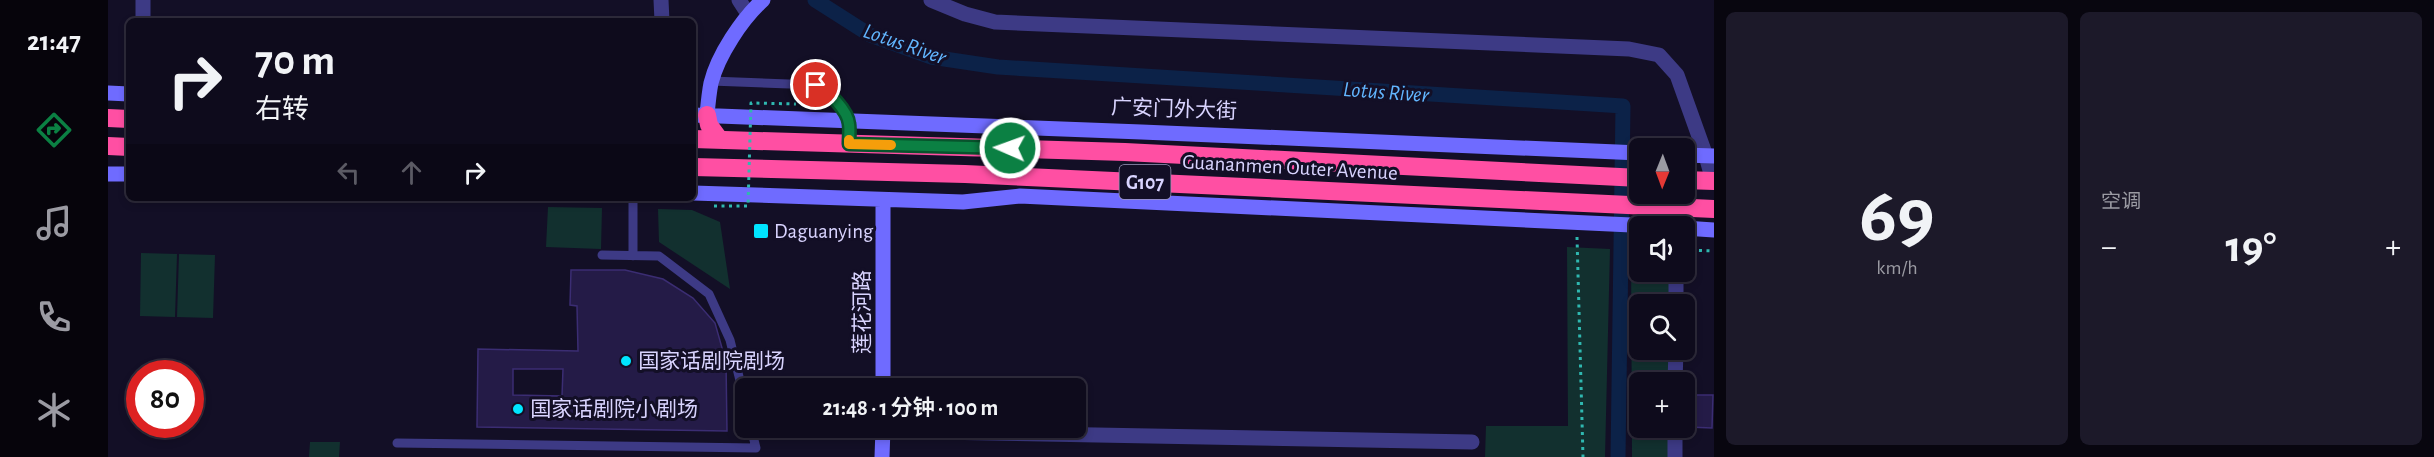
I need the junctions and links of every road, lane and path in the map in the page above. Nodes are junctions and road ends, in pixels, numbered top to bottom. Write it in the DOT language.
graph roads {
  1 [pos="143,0"];
  2 [pos="661,0"];
  3 [pos="739,0"];
  4 [pos="931,0"];
  5 [pos="757,6"];
  6 [pos="143,18"];
  7 [pos="662,18"];
  8 [pos="711,81"];
  9 [pos="108,93"];
  10 [pos="126,94"];
  11 [pos="796,104"];
  12 [pos="700,115"];
  13 [pos="108,118"];
  14 [pos="126,119"];
  15 [pos="849,122"];
  16 [pos="696,139"];
  17 [pos="720,140"];
  18 [pos="849,144"];
  19 [pos="108,146"];
  20 [pos="126,147"];
  21 [pos="1629,152"];
  22 [pos="1695,155"];
  23 [pos="1710,156"];
  24 [pos="696,167"];
  25 [pos="108,174"];
  26 [pos="126,174"];
  27 [pos="1629,178"];
  28 [pos="1695,180"];
  29 [pos="1713,181"];
  30 [pos="696,193"];
  31 [pos="883,200"];
  32 [pos="633,201"];
  33 [pos="714,206"];
  34 [pos="1714,209"];
  35 [pos="1576,223"];
  36 [pos="1629,225"];
  37 [pos="1695,229"];
  38 [pos="1714,230"];
  39 [pos="1695,251"];
  40 [pos="1714,251"];
  41 [pos="602,255"];
  42 [pos="633,256"];
  43 [pos="739,378"];
  44 [pos="883,378"];
  45 [pos="1086,433"];
  46 [pos="754,438"];
  47 [pos="883,438"];
  48 [pos="1675,438"];
  49 [pos="1472,442"];
  50 [pos="397,443"];
  51 [pos="882,457"];
  52 [pos="1583,457"];
  53 [pos="1675,457"];
  1 -- 6 [label="street"];
  2 -- 7 [label="street"];
  3 -- 5 [label="street"];
  4 -- 23 [label="street"];
  5 -- 8 [label="street"];
  8 -- 12 [label="street"];
  8 -- 15 [label="lane"];
  9 -- 10 [label="street"];
  11 -- 33 [label="path, bridge"];
  12 -- 15 [label="street, 广安门外大街"];
  12 -- 17 [label="highway"];
  13 -- 14 [label="highway"];
  15 -- 18 [label="lane"];
  15 -- 21 [label="street, 广安门外大街"];
  16 -- 17 [label="highway, Guananmen Outer Avenue / G107"];
  17 -- 18 [label="highway, Guananmen Outer Avenue / G107"];
  18 -- 27 [label="highway, Guananmen Outer Avenue / G107"];
  19 -- 20 [label="highway"];
  22 -- 23 [label="street"];
  23 -- 29 [label="street"];
  24 -- 34 [label="highway, Guananmen Outer Avenue / G107"];
  25 -- 26 [label="street"];
  28 -- 29 [label="highway"];
  30 -- 31 [label="street"];
  31 -- 35 [label="street"];
  31 -- 44 [label="street, 莲花河路"];
  32 -- 42 [label="lane"];
  35 -- 36 [label="street"];
  35 -- 52 [label="path"];
  37 -- 38 [label="street"];
  39 -- 40 [label="path"];
  41 -- 42 [label="lane"];
  42 -- 43 [label="lane"];
  45 -- 49 [label="street"];
  46 -- 50 [label="lane"];
  47 -- 51 [label="street"];
  48 -- 53 [label="street"];
}
